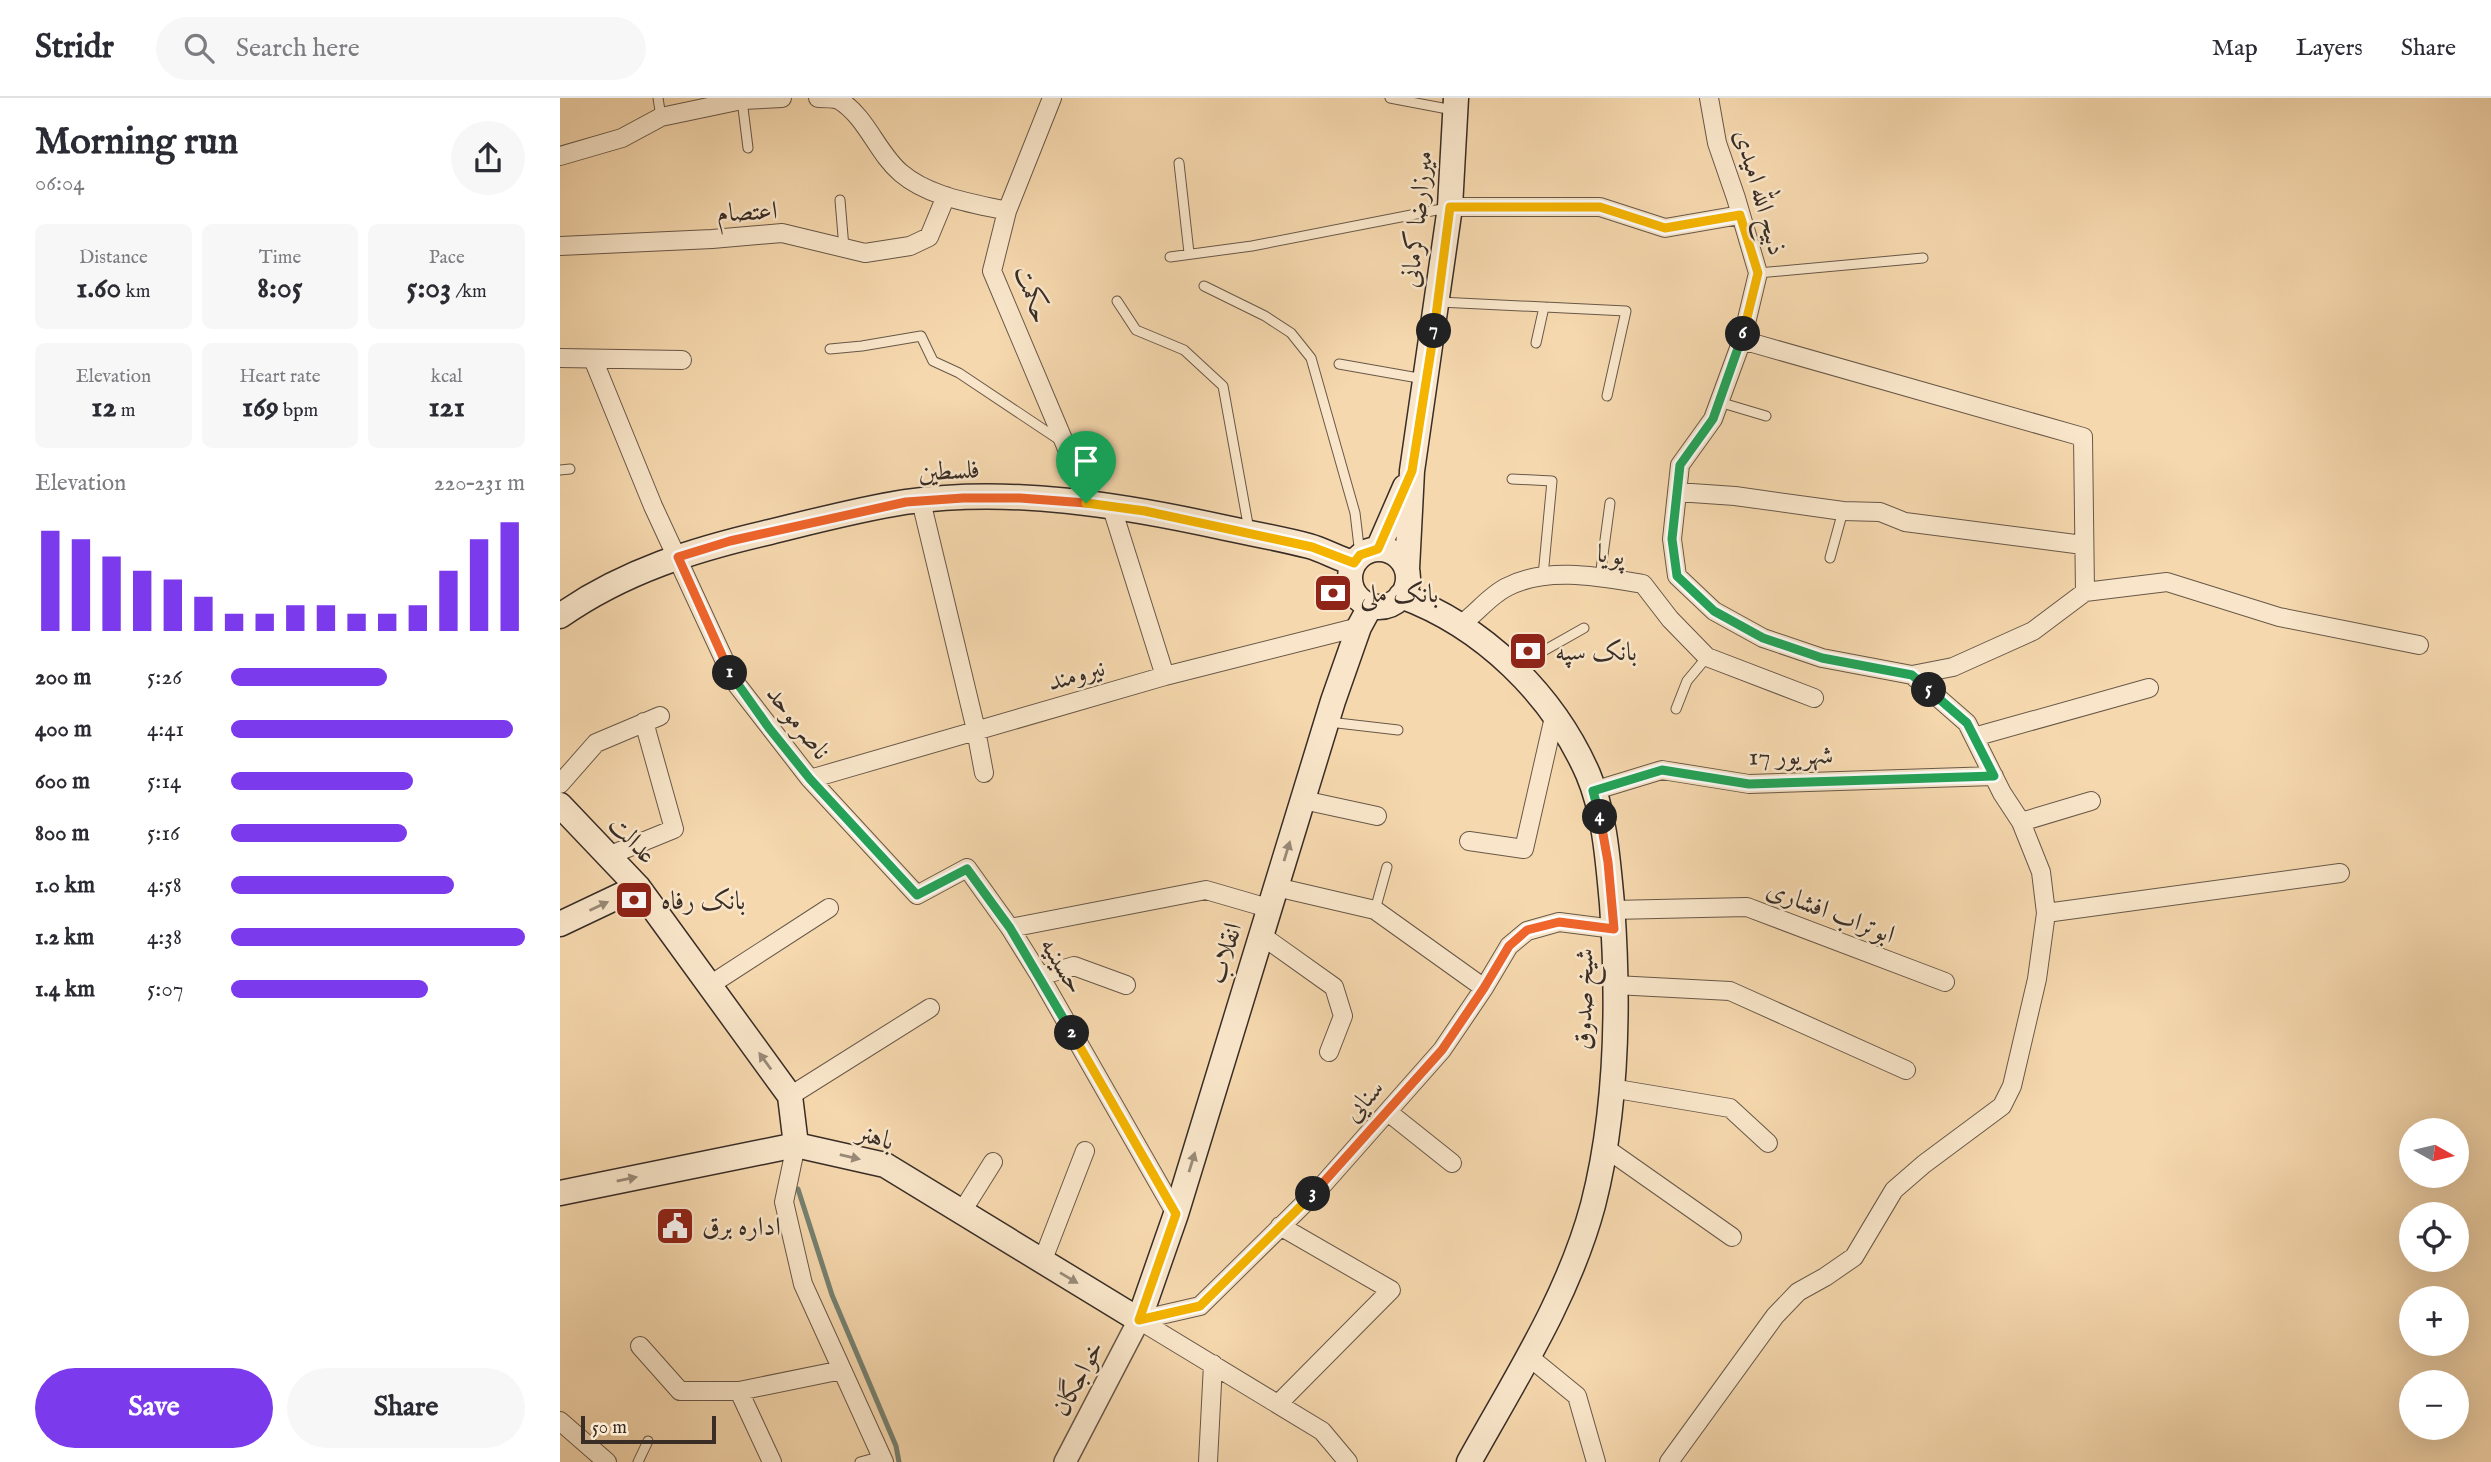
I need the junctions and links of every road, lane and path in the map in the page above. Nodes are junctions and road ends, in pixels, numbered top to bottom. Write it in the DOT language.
graph roads {
  1 [pos="658,98"];
  2 [pos="782,98"];
  3 [pos="818,98"];
  4 [pos="1052,98"];
  5 [pos="1390,98"];
  6 [pos="1709,98"];
  7 [pos="742,100"];
  8 [pos="1456,104"];
  9 [pos="661,117"];
  10 [pos="748,148"];
  11 [pos="560,156"];
  12 [pos="1180,163"];
  13 [pos="946,196"];
  14 [pos="840,200"];
  15 [pos="1450,207"];
  16 [pos="1007,211"];
  17 [pos="1740,215"];
  18 [pos="560,246"];
  19 [pos="844,248"];
  20 [pos="1189,253"];
  21 [pos="1170,257"];
  22 [pos="1923,258"];
  23 [pos="1758,273"];
  24 [pos="1204,286"];
  25 [pos="1117,301"];
  26 [pos="1437,302"];
  27 [pos="1544,307"];
  28 [pos="1742,340"];
  29 [pos="1536,343"];
  30 [pos="830,349"];
  31 [pos="560,358"];
  32 [pos="593,359"];
  33 [pos="682,360"];
  34 [pos="1339,364"];
  35 [pos="1426,379"];
  36 [pos="1607,396"];
  37 [pos="1719,402"];
  38 [pos="1766,415"];
  39 [pos="1065,444"];
  40 [pos="1412,471"];
  41 [pos="1512,479"];
  42 [pos="1677,492"];
  43 [pos="921,501"];
  44 [pos="1086,503"];
  45 [pos="1610,503"];
  46 [pos="1111,505"];
  47 [pos="1843,511"];
  48 [pos="1250,533"];
  49 [pos="2083,545"];
  50 [pos="1364,556"];
  51 [pos="678,557"];
  52 [pos="1830,558"];
  53 [pos="1406,569"];
  54 [pos="1544,576"];
  55 [pos="1600,577"];
  56 [pos="2084,592"];
  57 [pos="592,594"];
  58 [pos="1401,596"];
  59 [pos="560,601"];
  60 [pos="1371,606"];
  61 [pos="560,615"];
  62 [pos="1460,625"];
  63 [pos="1359,627"];
  64 [pos="1584,628"];
  65 [pos="2419,645"];
  66 [pos="1707,657"];
  67 [pos="1513,668"];
  68 [pos="1912,675"];
  69 [pos="1165,676"];
  70 [pos="2149,688"];
  71 [pos="1814,698"];
  72 [pos="1676,709"];
  73 [pos="1554,716"];
  74 [pos="1327,722"];
  75 [pos="976,730"];
  76 [pos="1398,730"];
  77 [pos="1974,737"];
  78 [pos="984,773"];
  79 [pos="1994,776"];
  80 [pos="810,779"];
  81 [pos="560,784"];
  82 [pos="1593,791"];
  83 [pos="1303,800"];
  84 [pos="2091,802"];
  85 [pos="560,806"];
  86 [pos="1377,816"];
  87 [pos="2021,822"];
  88 [pos="1469,841"];
  89 [pos="608,856"];
  90 [pos="1387,867"];
  91 [pos="2340,873"];
  92 [pos="638,887"];
  93 [pos="917,895"];
  94 [pos="1272,898"];
  95 [pos="829,908"];
  96 [pos="1375,910"];
  97 [pos="2046,913"];
  98 [pos="1613,920"];
  99 [pos="560,924"];
  100 [pos="1010,928"];
  101 [pos="1261,935"];
  102 [pos="1040,976"];
  103 [pos="1945,982"];
  104 [pos="710,985"];
  105 [pos="1126,985"];
  106 [pos="1615,985"];
  107 [pos="1484,988"];
  108 [pos="930,1007"];
  109 [pos="1329,1052"];
  110 [pos="1906,1070"];
  111 [pos="1611,1088"];
  112 [pos="790,1096"];
  113 [pos="1388,1112"];
  114 [pos="1768,1143"];
  115 [pos="796,1146"];
  116 [pos="1604,1147"];
  117 [pos="1085,1151"];
  118 [pos="993,1162"];
  119 [pos="1452,1163"];
  120 [pos="560,1193"];
  121 [pos="961,1213"];
  122 [pos="1176,1214"];
  123 [pos="1280,1226"];
  124 [pos="1732,1237"];
  125 [pos="1042,1262"];
  126 [pos="1139,1320"];
  127 [pos="640,1346"];
  128 [pos="1528,1356"];
  129 [pos="1213,1364"];
  130 [pos="842,1370"];
  131 [pos="739,1391"];
  132 [pos="1278,1404"];
  133 [pos="560,1421"];
  134 [pos="648,1441"];
  135 [pos="884,1459"];
  136 [pos="607,1462"];
  137 [pos="638,1462"];
  138 [pos="772,1462"];
  139 [pos="860,1462"];
  140 [pos="1065,1462"];
  141 [pos="1208,1462"];
  142 [pos="1348,1462"];
  143 [pos="1469,1462"];
  144 [pos="1596,1462"];
  145 [pos="1669,1462"];
  1 -- 9 [label="lane"];
  2 -- 7 [label="street"];
  3 -- 13 [label="street"];
  4 -- 16 [label="street, حکمت"];
  5 -- 8 [label="lane"];
  6 -- 17 [label="street, ذبیح الله امیدی"];
  7 -- 9 [label="street"];
  7 -- 10 [label="lane"];
  8 -- 15 [label="main road, میرزارضا کرمانی"];
  9 -- 11 [label="street"];
  12 -- 20 [label="lane"];
  13 -- 16 [label="street"];
  13 -- 19 [label="street, اعتصام"];
  14 -- 19 [label="lane"];
  15 -- 17 [label="street"];
  15 -- 20 [label="lane"];
  15 -- 26 [label="main road, میرزارضا کرمانی"];
  16 -- 39 [label="street, حکمت"];
  17 -- 23 [label="street, ذبیح الله امیدی"];
  18 -- 19 [label="street, اعتصام"];
  20 -- 21 [label="lane"];
  22 -- 23 [label="lane"];
  23 -- 28 [label="street, ذبیح الله امیدی"];
  24 -- 50 [label="lane"];
  25 -- 48 [label="lane"];
  26 -- 27 [label="lane"];
  26 -- 35 [label="main road, میرزارضا کرمانی"];
  27 -- 29 [label="lane"];
  27 -- 36 [label="lane"];
  28 -- 37 [label="street, ذبیح الله امیدی"];
  28 -- 49 [label="street"];
  30 -- 39 [label="lane"];
  31 -- 32 [label="street"];
  32 -- 33 [label="street"];
  32 -- 51 [label="street, ناصرموحد"];
  34 -- 35 [label="lane"];
  35 -- 40 [label="main road, میرزارضا کرمانی"];
  37 -- 38 [label="lane"];
  37 -- 42 [label="street, ذبیح الله امیدی"];
  39 -- 44 [label="street, حکمت"];
  40 -- 50 [label="main road"];
  40 -- 53 [label="main road"];
  41 -- 54 [label="lane"];
  42 -- 47 [label="street"];
  42 -- 68 [label="street, ذبیح الله امیدی"];
  43 -- 44 [label="main road, فلسطین"];
  43 -- 51 [label="main road, فلسطین"];
  43 -- 75 [label="street"];
  44 -- 46 [label="main road, فلسطین"];
  45 -- 55 [label="lane"];
  46 -- 48 [label="main road, فلسطین"];
  46 -- 69 [label="street"];
  47 -- 49 [label="street"];
  47 -- 52 [label="lane"];
  48 -- 50 [label="main road, فلسطین"];
  49 -- 56 [label="street"];
  50 -- 53 [label="main road"];
  50 -- 60 [label="main road"];
  51 -- 57 [label="main road, فلسطین"];
  51 -- 80 [label="street, ناصرموحد"];
  53 -- 58 [label="main road"];
  54 -- 55 [label="street, پویا"];
  54 -- 62 [label="street, پویا"];
  55 -- 66 [label="street, پویا"];
  56 -- 65 [label="street"];
  56 -- 68 [label="street"];
  57 -- 59 [label="main road"];
  57 -- 61 [label="main road, فلسطین"];
  58 -- 60 [label="main road"];
  58 -- 62 [label="main road, شیخ صدوق"];
  60 -- 63 [label="main road, انقلاب"];
  62 -- 67 [label="main road, شیخ صدوق"];
  63 -- 69 [label="street, نیرومند"];
  63 -- 74 [label="main road, انقلاب"];
  64 -- 67 [label="lane"];
  66 -- 71 [label="street, پویا"];
  66 -- 72 [label="lane"];
  67 -- 73 [label="main road, شیخ صدوق"];
  68 -- 77 [label="street"];
  69 -- 75 [label="street, نیرومند"];
  70 -- 77 [label="street"];
  73 -- 82 [label="main road, شیخ صدوق"];
  73 -- 88 [label="street"];
  74 -- 76 [label="lane"];
  74 -- 83 [label="main road, انقلاب"];
  75 -- 78 [label="street"];
  75 -- 80 [label="street, نیرومند"];
  77 -- 79 [label="street"];
  79 -- 82 [label="street, 17 شهریور"];
  79 -- 87 [label="street"];
  80 -- 93 [label="street, ناصرموحد"];
  81 -- 89 [label="street"];
  82 -- 98 [label="main road, شیخ صدوق"];
  83 -- 86 [label="street"];
  94 -- 83 [label="main road, انقلاب, one-way"];
  84 -- 87 [label="street"];
  85 -- 89 [label="main road, عدالت"];
  87 -- 97 [label="street"];
  89 -- 92 [label="main road, عدالت"];
  90 -- 96 [label="lane"];
  91 -- 97 [label="street"];
  99 -- 92 [label="main road, one-way"];
  92 -- 104 [label="main road, عدالت"];
  93 -- 100 [label="street, حسینیه"];
  94 -- 96 [label="street"];
  94 -- 100 [label="street"];
  94 -- 101 [label="main road, انقلاب"];
  95 -- 104 [label="street"];
  96 -- 107 [label="street"];
  97 -- 145 [label="street"];
  98 -- 103 [label="street, ابوتراب افشاری"];
  98 -- 106 [label="main road, شیخ صدوق"];
  98 -- 107 [label="street, سنایی"];
  100 -- 102 [label="street, حسینیه"];
  101 -- 109 [label="street"];
  122 -- 101 [label="main road, انقلاب, one-way"];
  102 -- 105 [label="street"];
  102 -- 122 [label="street, حسینیه"];
  112 -- 104 [label="main road, عدالت, one-way"];
  106 -- 110 [label="street"];
  106 -- 111 [label="main road, شیخ صدوق"];
  107 -- 113 [label="street, سنایی"];
  108 -- 112 [label="street"];
  111 -- 114 [label="street"];
  111 -- 116 [label="main road, شیخ صدوق"];
  112 -- 115 [label="main road, عدالت"];
  113 -- 119 [label="street"];
  113 -- 123 [label="street, سنایی"];
  120 -- 115 [label="main road, باهنر, one-way"];
  115 -- 121 [label="main road, باهنر, one-way"];
  115 -- 130 [label="street"];
  116 -- 124 [label="street"];
  116 -- 128 [label="main road, شیخ صدوق"];
  117 -- 125 [label="street"];
  118 -- 121 [label="street"];
  121 -- 125 [label="main road, باهنر"];
  122 -- 126 [label="main road, انقلاب"];
  123 -- 126 [label="street, سنایی"];
  123 -- 132 [label="street"];
  125 -- 126 [label="main road, باهنر, one-way"];
  126 -- 129 [label="street"];
  126 -- 140 [label="street, خواجگان"];
  127 -- 131 [label="street"];
  128 -- 143 [label="main road, شیخ صدوق"];
  128 -- 144 [label="street"];
  129 -- 132 [label="street"];
  129 -- 141 [label="street"];
  130 -- 131 [label="street"];
  130 -- 135 [label="street"];
  131 -- 138 [label="street"];
  132 -- 142 [label="street"];
  133 -- 136 [label="street"];
  134 -- 137 [label="lane"];
  135 -- 139 [label="lane"];
}
